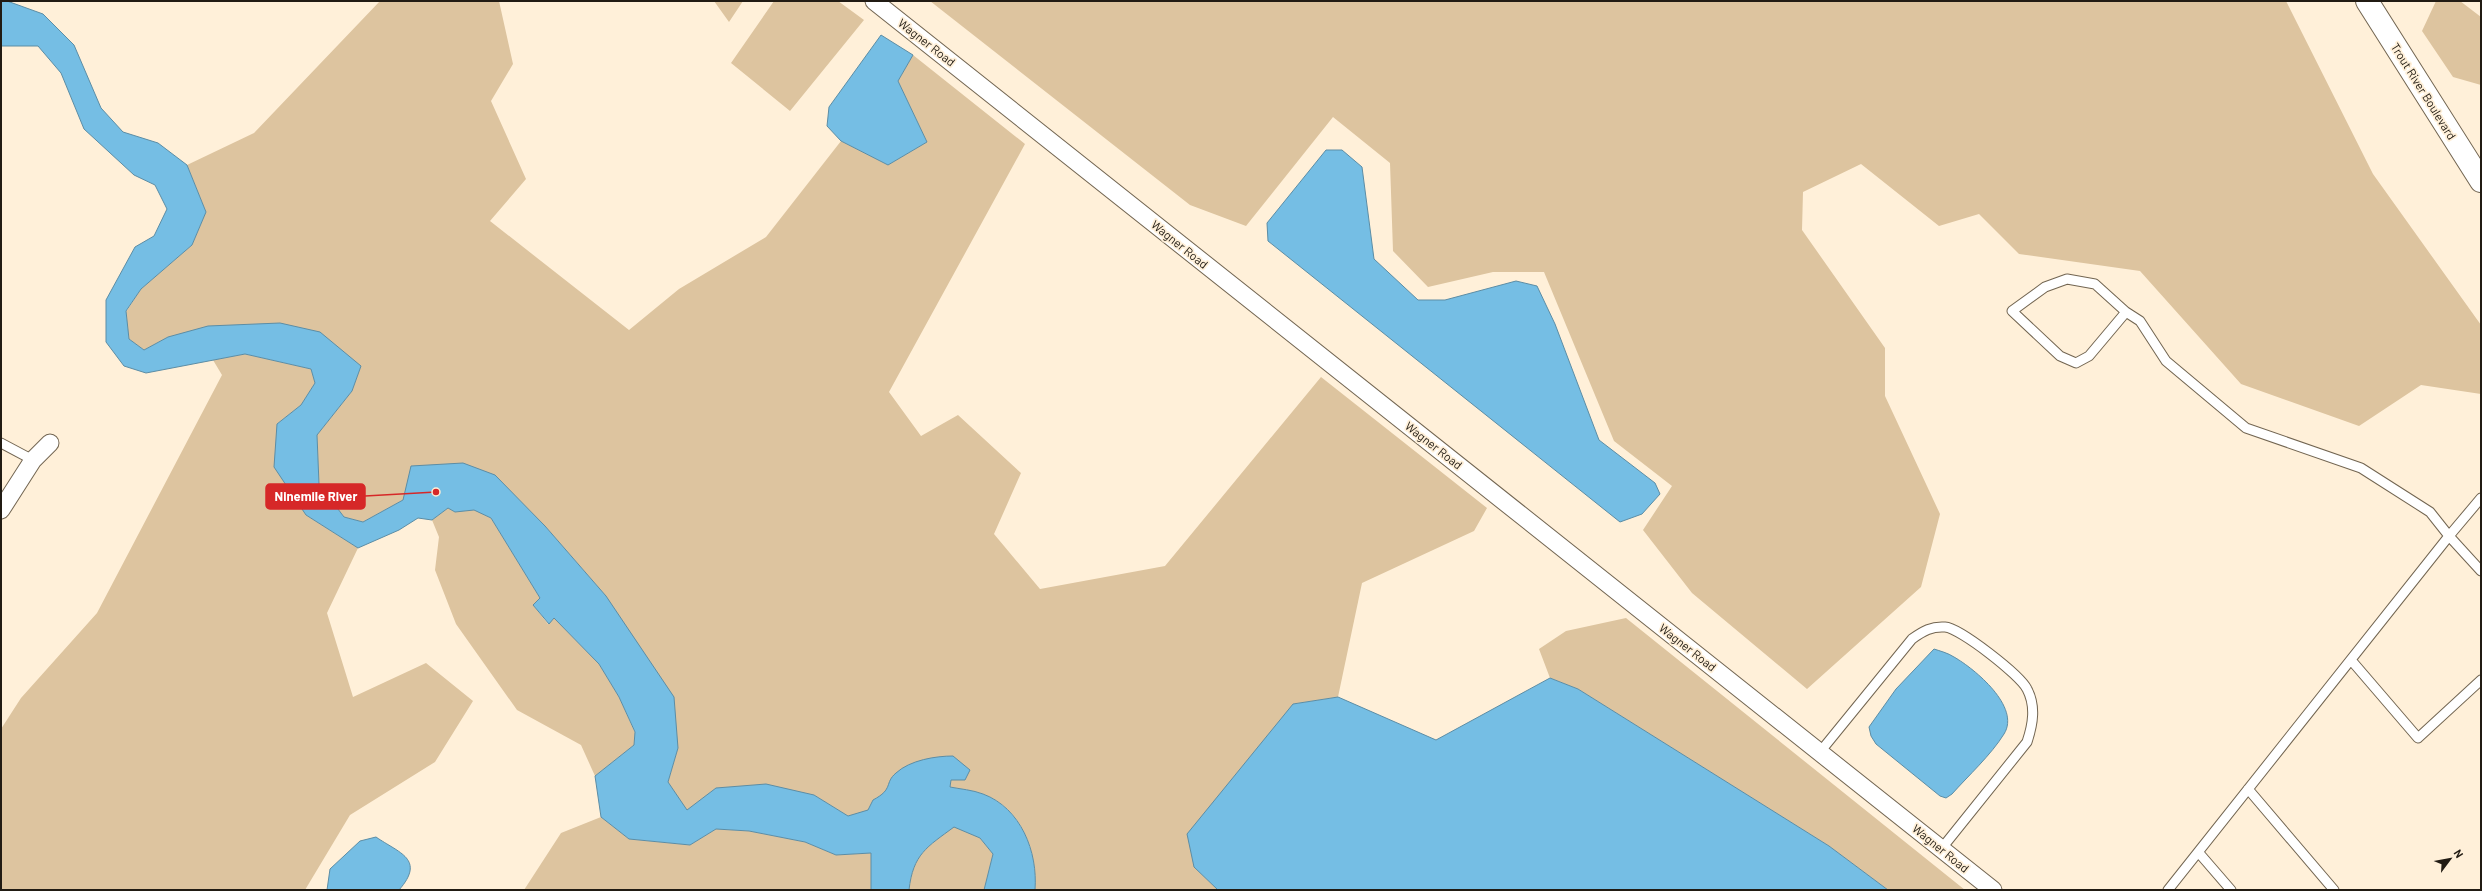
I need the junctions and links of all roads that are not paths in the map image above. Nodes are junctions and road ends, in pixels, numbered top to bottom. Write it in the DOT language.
graph roads {
  1 [pos="874,1"];
  2 [pos="2369,4"];
  3 [pos="2481,181"];
  4 [pos="2126,312"];
  5 [pos="1,443"];
  6 [pos="50,443"];
  7 [pos="32,460"];
  8 [pos="2481,498"];
  9 [pos="1,510"];
  10 [pos="2449,536"];
  11 [pos="2481,571"];
  12 [pos="2351,660"];
  13 [pos="2481,680"];
  14 [pos="1820,752"];
  15 [pos="2248,789"];
  16 [pos="1942,848"];
  17 [pos="2199,853"];
  18 [pos="1993,890"];
  19 [pos="2168,890"];
  20 [pos="2231,890"];
  21 [pos="2334,890"];
  1 -- 14 [label="street, Wagner Road"];
  2 -- 3 [label="street, Trout River Boulevard"];
  4 -- 4 [label="lane"];
  4 -- 10 [label="lane"];
  5 -- 7 [label="lane"];
  6 -- 7 [label="street"];
  7 -- 9 [label="street"];
  8 -- 10 [label="lane"];
  10 -- 11 [label="lane"];
  10 -- 12 [label="lane"];
  12 -- 13 [label="lane"];
  12 -- 15 [label="lane"];
  14 -- 16 [label="street, Wagner Road"];
  14 -- 16 [label="lane"];
  15 -- 17 [label="lane"];
  15 -- 21 [label="lane"];
  16 -- 18 [label="street, Wagner Road"];
  17 -- 19 [label="lane"];
  17 -- 20 [label="lane"];
}
